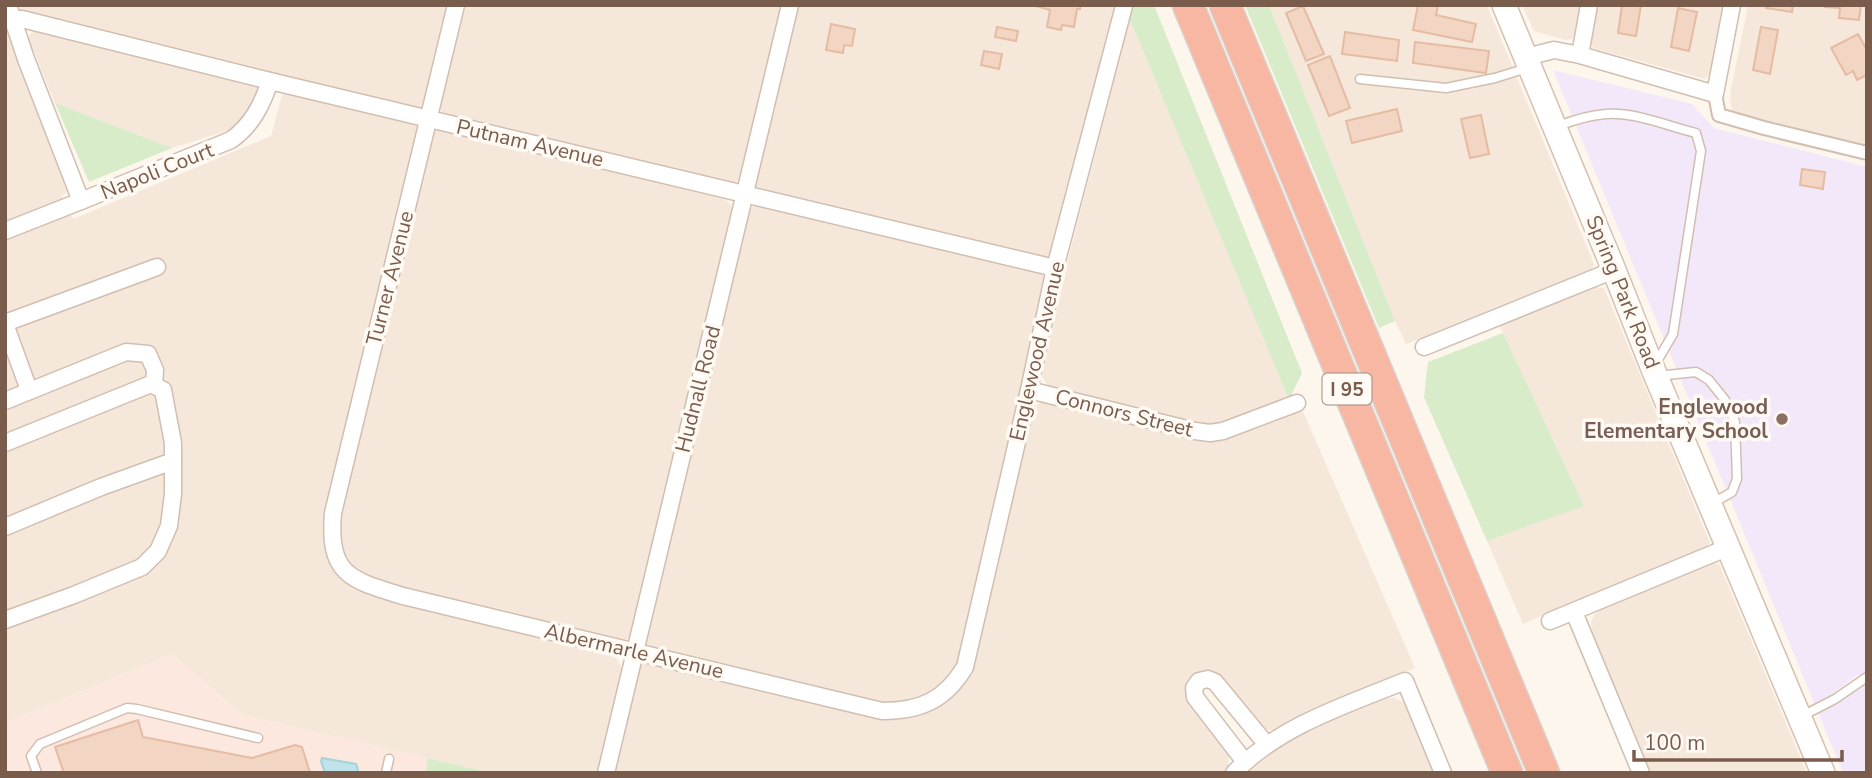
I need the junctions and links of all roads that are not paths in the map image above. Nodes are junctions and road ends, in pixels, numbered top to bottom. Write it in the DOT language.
graph roads {
  1 [pos="456,5"];
  2 [pos="790,5"];
  3 [pos="1188,5"];
  4 [pos="1225,5"];
  5 [pos="1504,5"];
  6 [pos="1589,5"];
  7 [pos="1732,5"];
  8 [pos="1124,6"];
  9 [pos="8,14"];
  10 [pos="1580,55"];
  11 [pos="1528,62"];
  12 [pos="1360,79"];
  13 [pos="270,81"];
  14 [pos="1715,93"];
  15 [pos="428,119"];
  16 [pos="1556,127"];
  17 [pos="1867,153"];
  18 [pos="744,195"];
  19 [pos="81,201"];
  20 [pos="5,232"];
  21 [pos="156,267"];
  22 [pos="1055,268"];
  23 [pos="1614,270"];
  24 [pos="5,324"];
  25 [pos="1424,347"];
  26 [pos="1655,372"];
  27 [pos="154,385"];
  28 [pos="29,390"];
  29 [pos="1029,390"];
  30 [pos="5,401"];
  31 [pos="1297,403"];
  32 [pos="5,443"];
  33 [pos="173,461"];
  34 [pos="1711,504"];
  35 [pos="5,527"];
  36 [pos="1729,547"];
  37 [pos="334,552"];
  38 [pos="1574,612"];
  39 [pos="5,620"];
  40 [pos="1550,621"];
  41 [pos="635,651"];
  42 [pos="1867,677"];
  43 [pos="945,692"];
  44 [pos="1800,717"];
  45 [pos="258,738"];
  46 [pos="1267,745"];
  47 [pos="389,759"];
  48 [pos="1240,767"];
  49 [pos="37,773"];
  50 [pos="386,773"];
  51 [pos="606,773"];
  52 [pos="1443,773"];
  53 [pos="1507,773"];
  54 [pos="1544,773"];
  55 [pos="1642,773"];
  56 [pos="1823,773"];
  1 -- 15 [label="street, Turner Avenue"];
  2 -- 18 [label="street, Hudnall Road"];
  3 -- 53 [label="highway, I 95"];
  4 -- 54 [label="highway, I 95"];
  5 -- 11 [label="main road, Spring Park Road"];
  6 -- 10 [label="street"];
  7 -- 14 [label="street"];
  8 -- 22 [label="street, Englewood Avenue"];
  9 -- 13 [label="street, Putnam Avenue"];
  9 -- 19 [label="street, Napoli Court"];
  10 -- 11 [label="street"];
  10 -- 14 [label="street"];
  11 -- 12 [label="lane"];
  11 -- 16 [label="main road, Spring Park Road"];
  13 -- 15 [label="street, Putnam Avenue"];
  13 -- 19 [label="street, Napoli Court"];
  14 -- 17 [label="street"];
  15 -- 18 [label="street, Putnam Avenue"];
  15 -- 37 [label="street, Turner Avenue"];
  16 -- 23 [label="main road, Spring Park Road"];
  16 -- 26 [label="lane"];
  18 -- 22 [label="street, Putnam Avenue"];
  18 -- 41 [label="street, Hudnall Road"];
  19 -- 20 [label="street"];
  21 -- 24 [label="street"];
  22 -- 29 [label="street, Englewood Avenue"];
  23 -- 25 [label="street"];
  23 -- 26 [label="main road, Spring Park Road"];
  24 -- 28 [label="street"];
  26 -- 34 [label="main road, Spring Park Road"];
  26 -- 34 [label="lane"];
  27 -- 28 [label="street"];
  27 -- 32 [label="street"];
  27 -- 33 [label="street"];
  28 -- 30 [label="street"];
  29 -- 31 [label="street, Connors Street"];
  29 -- 43 [label="street, Englewood Avenue"];
  33 -- 35 [label="street"];
  33 -- 39 [label="street"];
  34 -- 36 [label="main road, Spring Park Road"];
  36 -- 38 [label="street"];
  36 -- 44 [label="main road, Spring Park Road"];
  37 -- 41 [label="street, Albermarle Avenue"];
  38 -- 40 [label="street"];
  38 -- 55 [label="street"];
  41 -- 43 [label="street, Albermarle Avenue"];
  41 -- 51 [label="street, Hudnall Road"];
  42 -- 44 [label="lane"];
  44 -- 56 [label="main road, Spring Park Road"];
  45 -- 49 [label="lane"];
  46 -- 48 [label="street"];
  46 -- 48 [label="street"];
  46 -- 52 [label="street"];
  47 -- 50 [label="lane"];
}
